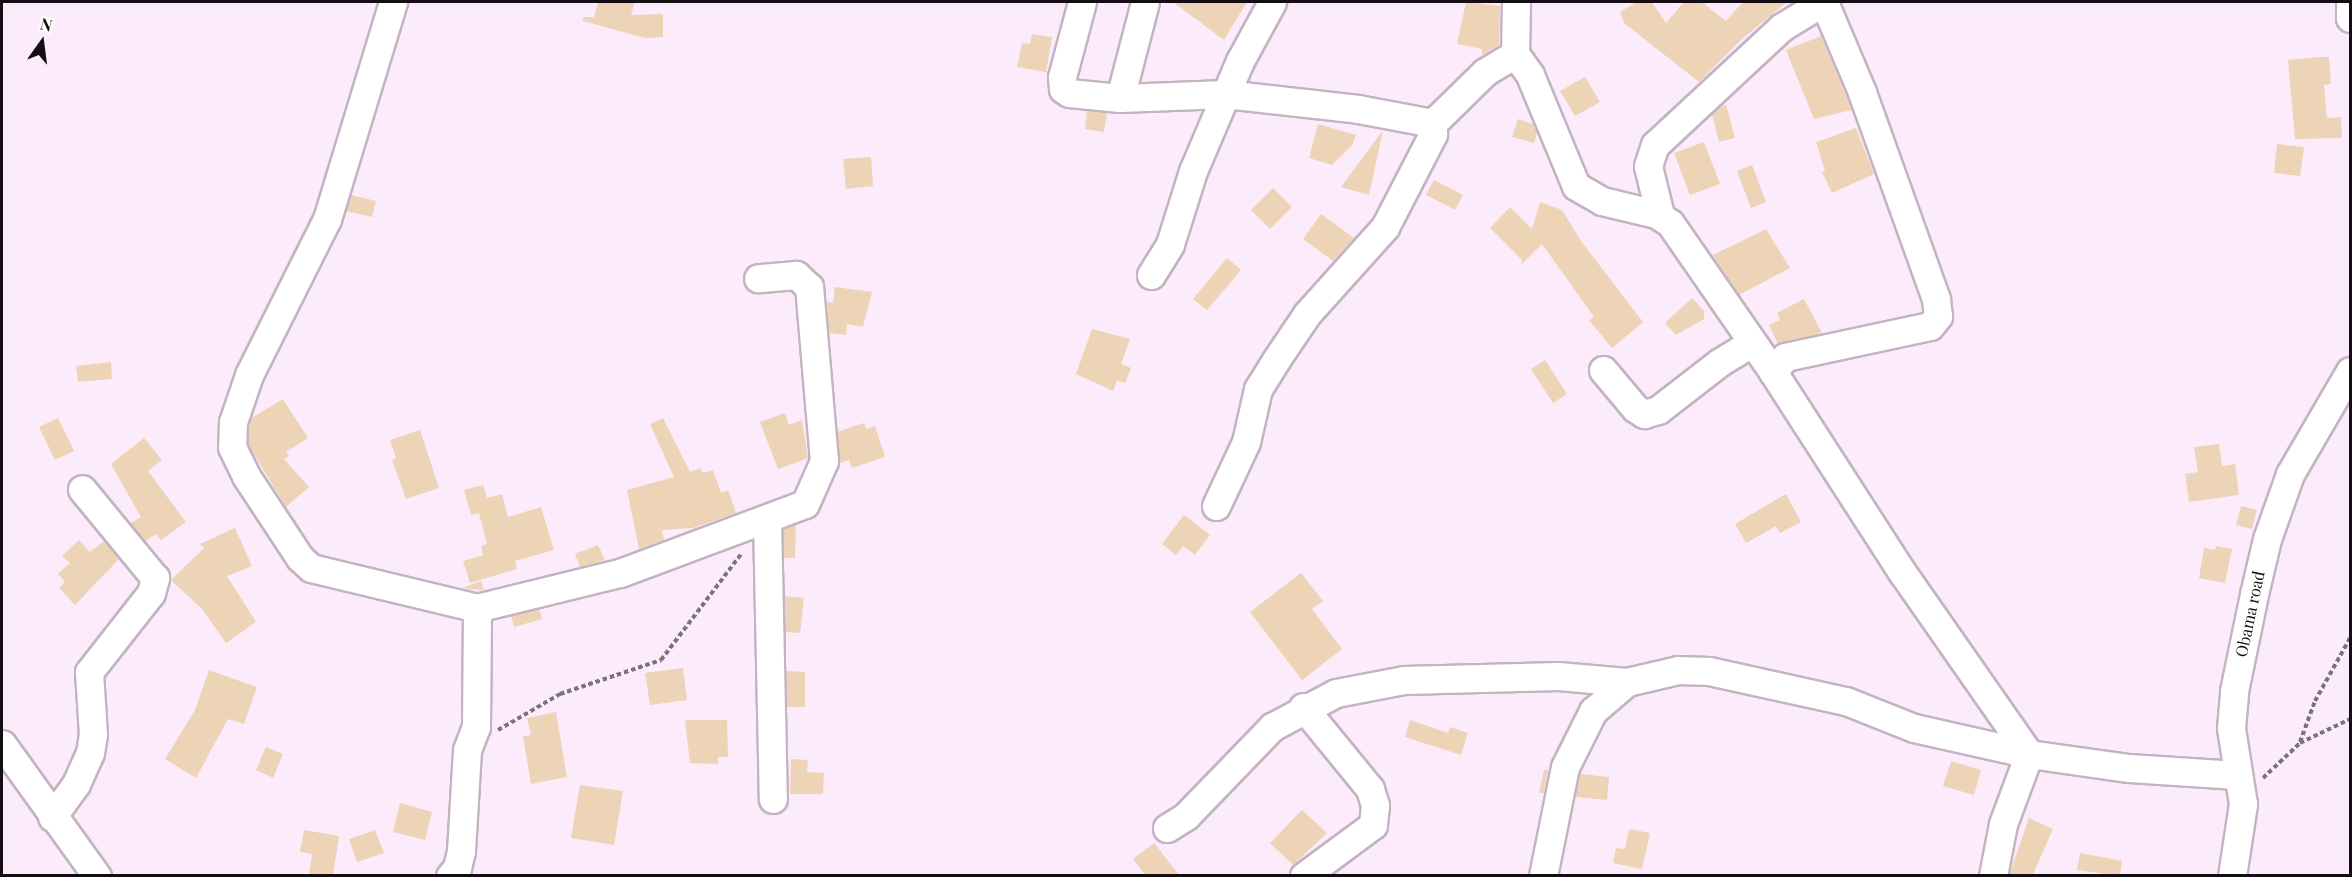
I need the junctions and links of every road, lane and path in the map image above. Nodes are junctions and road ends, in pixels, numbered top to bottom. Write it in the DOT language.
graph roads {
  1 [pos="393,2"];
  2 [pos="1082,2"];
  3 [pos="1145,2"];
  4 [pos="1272,2"];
  5 [pos="1516,2"];
  6 [pos="1824,2"];
  7 [pos="1515,54"];
  8 [pos="1225,94"];
  9 [pos="1120,98"];
  10 [pos="1433,123"];
  11 [pos="1660,215"];
  12 [pos="1151,275"];
  13 [pos="758,278"];
  14 [pos="1752,343"];
  15 [pos="1603,370"];
  16 [pos="1773,372"];
  17 [pos="2350,372"];
  18 [pos="82,489"];
  19 [pos="1216,506"];
  20 [pos="759,522"];
  21 [pos="477,608"];
  22 [pos="2350,638"];
  23 [pos="1627,682"];
  24 [pos="1303,707"];
  25 [pos="2350,719"];
  26 [pos="2300,743"];
  27 [pos="2,744"];
  28 [pos="467,750"];
  29 [pos="2029,754"];
  30 [pos="2237,776"];
  31 [pos="773,799"];
  32 [pos="2243,804"];
  33 [pos="52,818"];
  34 [pos="1167,828"];
  35 [pos="97,876"];
  36 [pos="450,876"];
  37 [pos="1304,876"];
  38 [pos="1543,876"];
  39 [pos="1993,876"];
  40 [pos="2232,876"];
  1 -- 21 [label="street"];
  2 -- 9 [label="street"];
  3 -- 9 [label="street"];
  4 -- 8 [label="street"];
  5 -- 7 [label="street"];
  6 -- 11 [label="street"];
  6 -- 16 [label="street"];
  7 -- 10 [label="street"];
  7 -- 11 [label="street"];
  8 -- 9 [label="street"];
  8 -- 10 [label="street"];
  8 -- 12 [label="street"];
  10 -- 19 [label="street"];
  11 -- 14 [label="street"];
  13 -- 20 [label="street"];
  14 -- 15 [label="street"];
  14 -- 16 [label="street"];
  16 -- 29 [label="street"];
  17 -- 30 [label="street, Obama road"];
  18 -- 33 [label="street"];
  20 -- 21 [label="street"];
  20 -- 28 [label="path"];
  20 -- 31 [label="street"];
  21 -- 28 [label="street"];
  22 -- 26 [label="path"];
  23 -- 24 [label="street"];
  23 -- 29 [label="street"];
  23 -- 38 [label="street"];
  24 -- 34 [label="street"];
  24 -- 37 [label="street"];
  25 -- 26 [label="path"];
  26 -- 32 [label="path"];
  27 -- 33 [label="street"];
  28 -- 36 [label="street"];
  29 -- 30 [label="street"];
  29 -- 39 [label="street"];
  30 -- 32 [label="street, Obama road"];
  32 -- 40 [label="street, Obama road"];
  33 -- 35 [label="street"];
}
